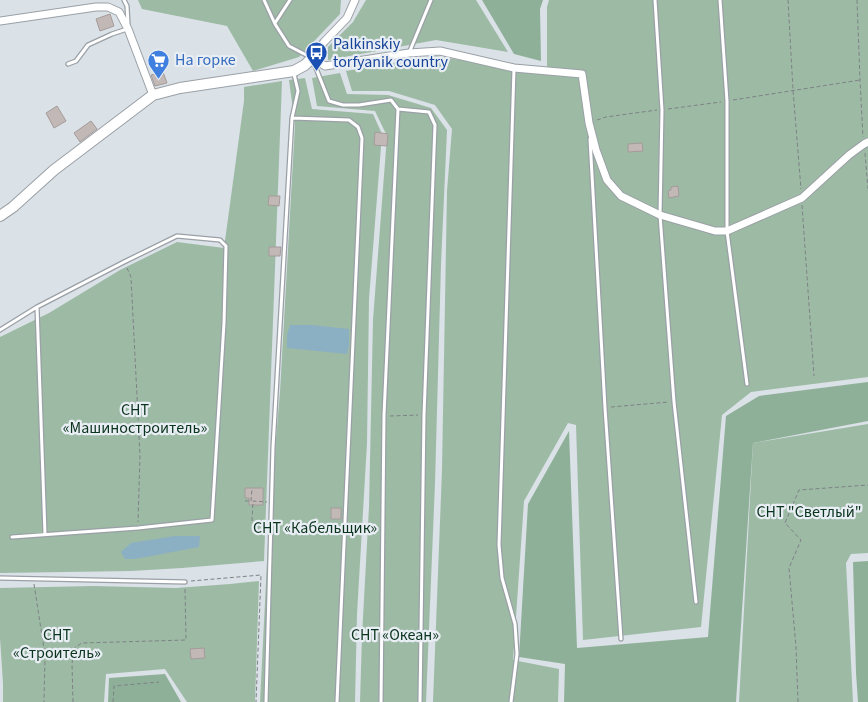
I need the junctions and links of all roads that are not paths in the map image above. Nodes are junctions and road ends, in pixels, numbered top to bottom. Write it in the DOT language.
graph roads {
  1 [pos="124,0"];
  2 [pos="264,0"];
  3 [pos="290,0"];
  4 [pos="356,0"];
  5 [pos="431,0"];
  6 [pos="655,0"];
  7 [pos="720,0"];
  8 [pos="0,21"];
  9 [pos="275,24"];
  10 [pos="128,29"];
  11 [pos="409,53"];
  12 [pos="312,58"];
  13 [pos="68,64"];
  14 [pos="514,68"];
  15 [pos="294,71"];
  16 [pos="153,95"];
  17 [pos="398,109"];
  18 [pos="292,118"];
  19 [pos="589,123"];
  20 [pos="866,143"];
  21 [pos="660,215"];
  22 [pos="0,216"];
  23 [pos="727,231"];
  24 [pos="37,307"];
  25 [pos="0,330"];
  26 [pos="747,384"];
  27 [pos="45,534"];
  28 [pos="12,537"];
  29 [pos="0,578"];
  30 [pos="185,582"];
  31 [pos="696,602"];
  32 [pos="621,639"];
  33 [pos="266,702"];
  34 [pos="337,702"];
  35 [pos="381,702"];
  36 [pos="420,702"];
  37 [pos="511,702"];
  1 -- 10 [label="lane"];
  2 -- 9 [label="lane"];
  3 -- 9 [label="lane"];
  4 -- 12 [label="street"];
  5 -- 11 [label="lane"];
  6 -- 21 [label="lane"];
  7 -- 23 [label="lane"];
  8 -- 10 [label="street"];
  9 -- 12 [label="lane"];
  10 -- 13 [label="lane"];
  10 -- 16 [label="street"];
  11 -- 12 [label="street"];
  11 -- 14 [label="street"];
  12 -- 15 [label="street"];
  12 -- 17 [label="lane"];
  14 -- 19 [label="street"];
  14 -- 37 [label="lane"];
  15 -- 16 [label="street"];
  15 -- 18 [label="lane"];
  16 -- 22 [label="street"];
  17 -- 35 [label="lane"];
  17 -- 36 [label="lane"];
  18 -- 33 [label="lane"];
  18 -- 34 [label="lane"];
  19 -- 21 [label="street"];
  19 -- 32 [label="lane"];
  20 -- 23 [label="street"];
  21 -- 23 [label="street"];
  21 -- 31 [label="lane"];
  23 -- 26 [label="lane"];
  24 -- 25 [label="lane"];
  24 -- 27 [label="lane"];
  24 -- 27 [label="lane"];
  27 -- 28 [label="lane"];
  29 -- 30 [label="lane"];
}
